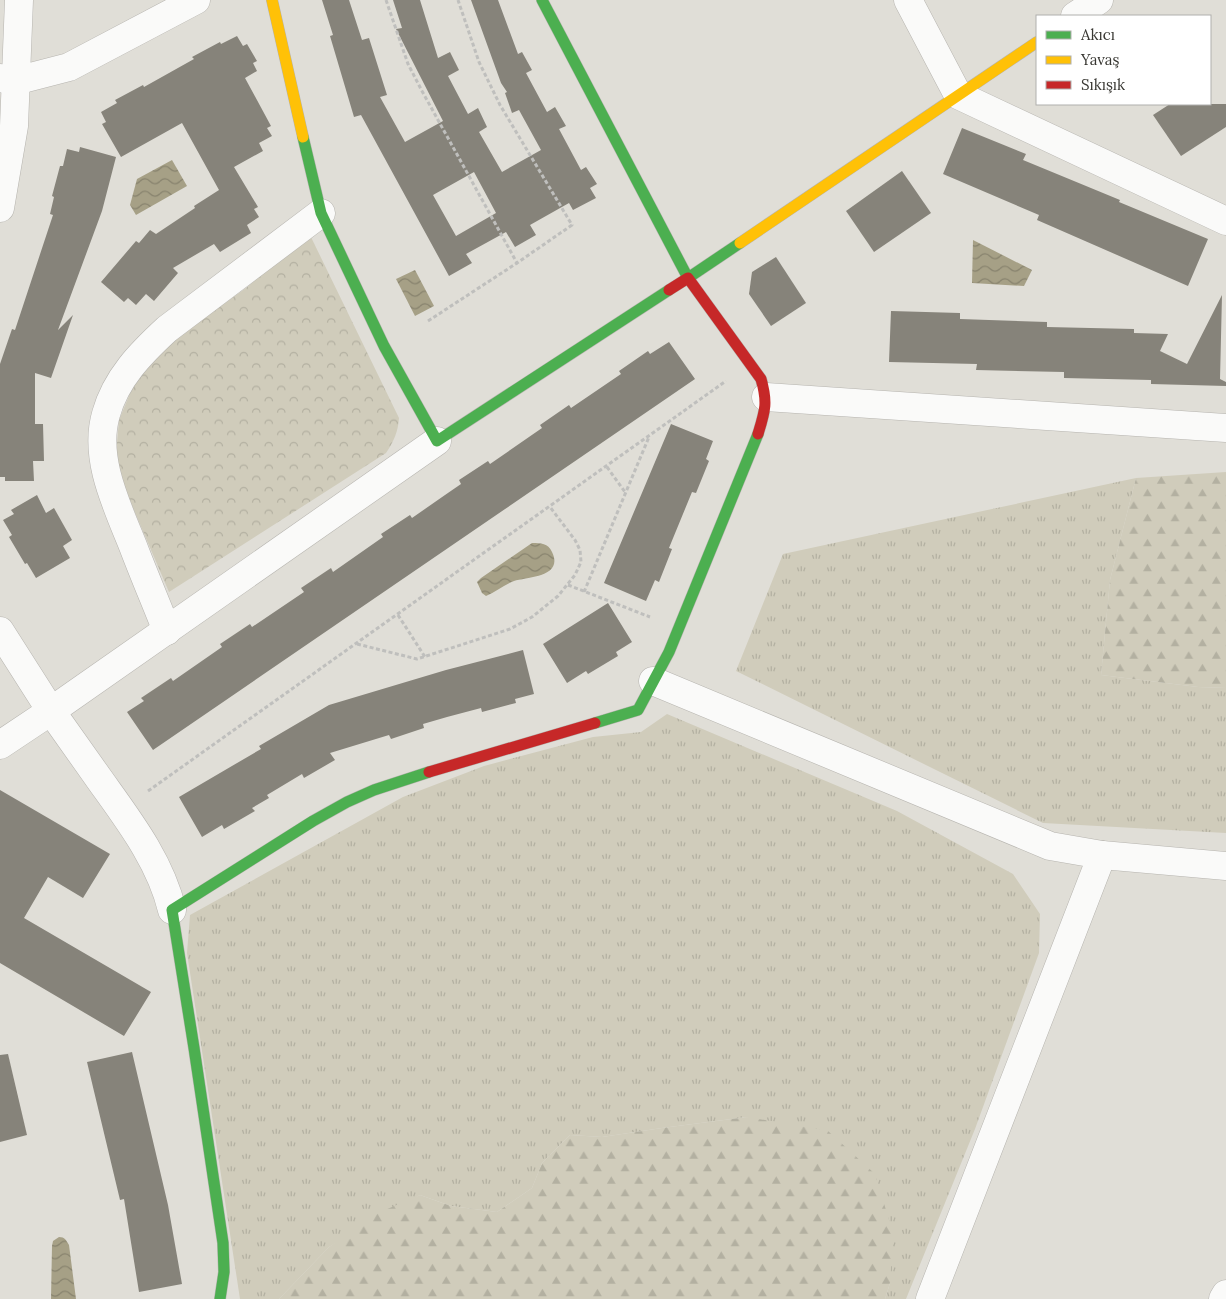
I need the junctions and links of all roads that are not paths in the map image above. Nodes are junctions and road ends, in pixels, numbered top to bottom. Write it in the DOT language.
graph roads {
  1 [pos="19,0"];
  2 [pos="196,0"];
  3 [pos="272,0"];
  4 [pos="542,0"];
  5 [pos="908,0"];
  6 [pos="1099,0"];
  7 [pos="1076,15"];
  8 [pos="1036,43"];
  9 [pos="8,79"];
  10 [pos="958,95"];
  11 [pos="0,208"];
  12 [pos="321,213"];
  13 [pos="1226,221"];
  14 [pos="688,278"];
  15 [pos="766,397"];
  16 [pos="1226,428"];
  17 [pos="437,441"];
  18 [pos="0,631"];
  19 [pos="167,631"];
  20 [pos="653,681"];
  21 [pos="50,711"];
  22 [pos="0,745"];
  23 [pos="1102,854"];
  24 [pos="1226,866"];
  25 [pos="172,910"];
  26 [pos="1226,1294"];
  27 [pos="220,1299"];
  28 [pos="930,1299"];
  29 [pos="1223,1299"];
  1 -- 9 [label="street"];
  2 -- 9 [label="street"];
  3 -- 12 [label="street"];
  4 -- 14 [label="street"];
  5 -- 10 [label="street"];
  6 -- 7 [label="street"];
  8 -- 10 [label="street"];
  9 -- 11 [label="street"];
  10 -- 13 [label="street"];
  10 -- 14 [label="street"];
  12 -- 17 [label="street"];
  12 -- 19 [label="street"];
  14 -- 15 [label="street"];
  14 -- 17 [label="street"];
  15 -- 16 [label="street"];
  15 -- 20 [label="street"];
  17 -- 19 [label="street"];
  18 -- 21 [label="street"];
  19 -- 21 [label="street"];
  20 -- 23 [label="street"];
  20 -- 25 [label="street"];
  21 -- 22 [label="street"];
  21 -- 25 [label="street"];
  23 -- 24 [label="street"];
  23 -- 28 [label="street"];
  25 -- 27 [label="street"];
  26 -- 29 [label="street"];
}
